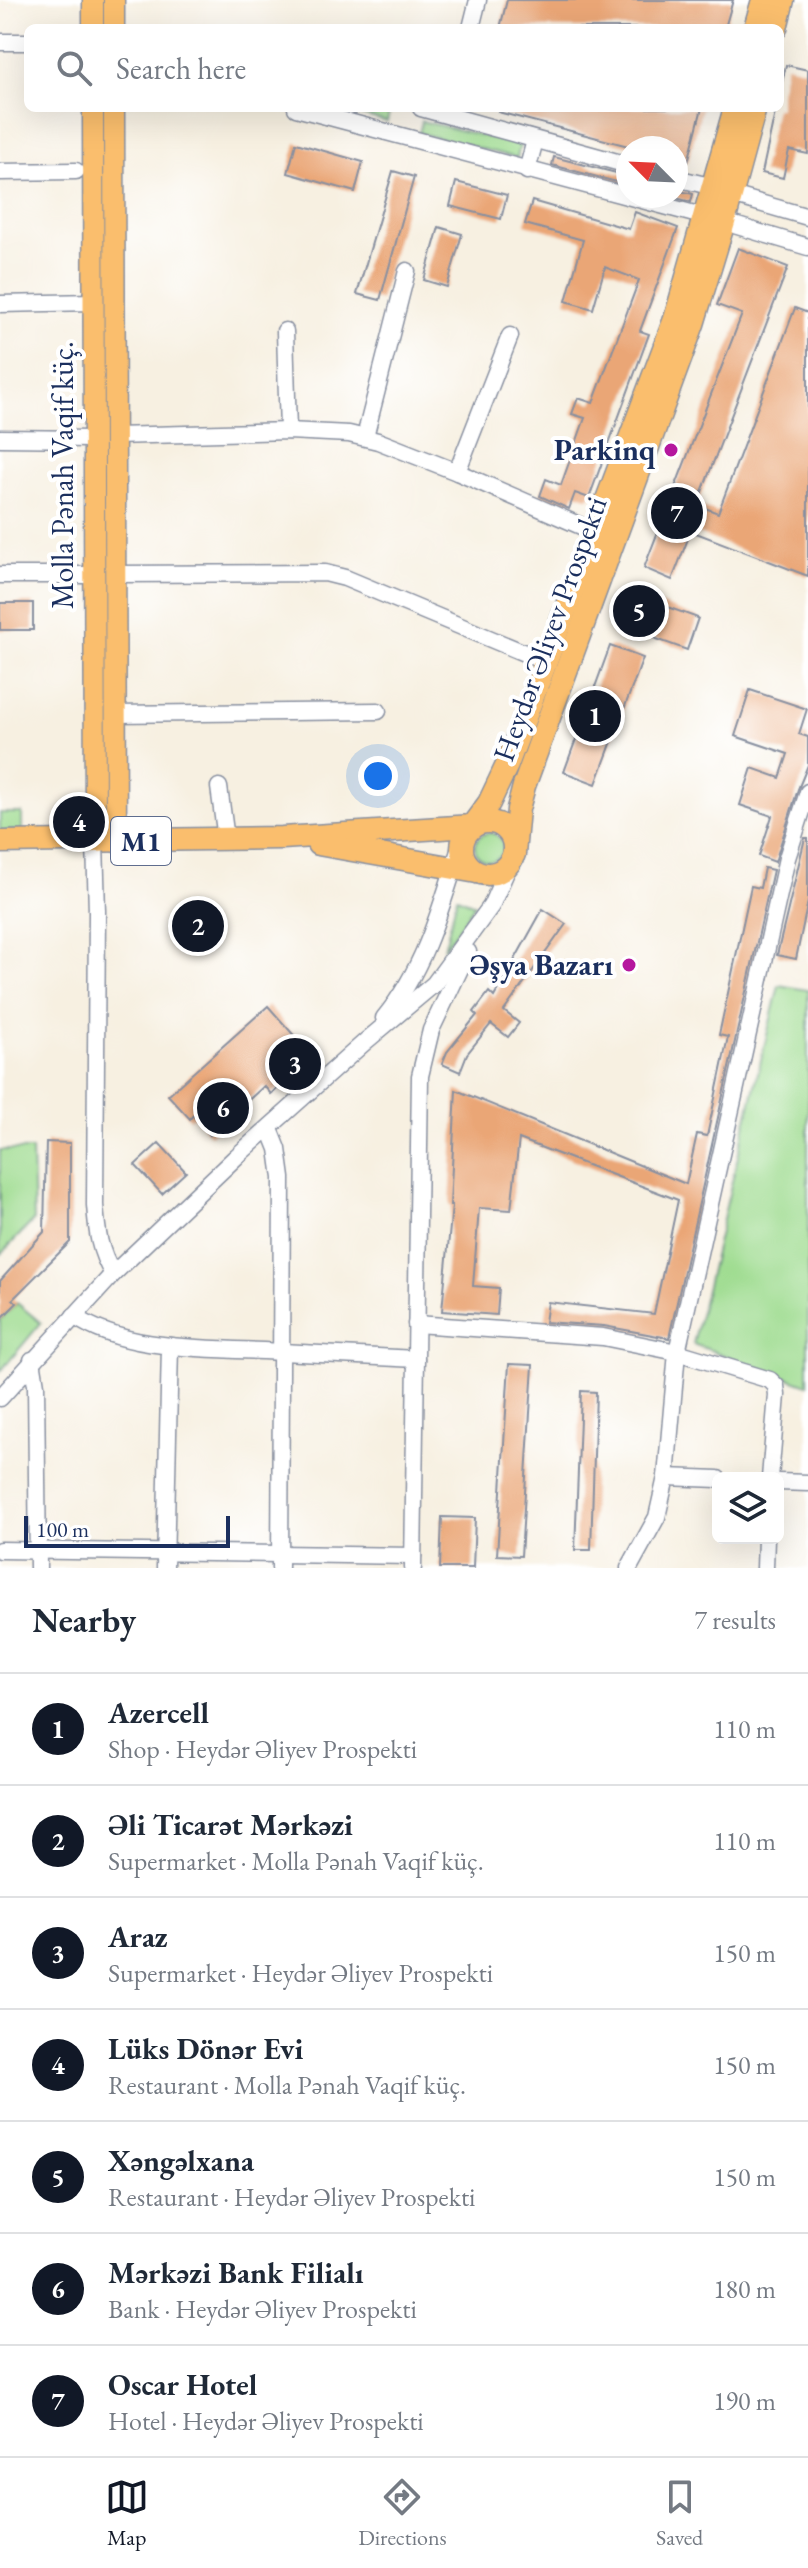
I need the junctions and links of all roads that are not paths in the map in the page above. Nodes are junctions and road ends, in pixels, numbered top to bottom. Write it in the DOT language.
graph roads {
  1 [pos="114,0"];
  2 [pos="478,0"];
  3 [pos="763,0"];
  4 [pos="783,0"];
  5 [pos="118,24"];
  6 [pos="472,24"];
  7 [pos="756,24"];
  8 [pos="777,24"];
  9 [pos="0,42"];
  10 [pos="24,42"];
  11 [pos="93,112"];
  12 [pos="114,112"];
  13 [pos="311,112"];
  14 [pos="448,112"];
  15 [pos="734,112"];
  16 [pos="753,112"];
  17 [pos="535,140"];
  18 [pos="616,162"];
  19 [pos="76,171"];
  20 [pos="527,171"];
  21 [pos="0,172"];
  22 [pos="688,181"];
  23 [pos="616,191"];
  24 [pos="723,191"];
  25 [pos="679,208"];
  26 [pos="808,217"];
  27 [pos="715,220"];
  28 [pos="808,247"];
  29 [pos="407,271"];
  30 [pos="94,302"];
  31 [pos="0,304"];
  32 [pos="285,331"];
  33 [pos="510,336"];
  34 [pos="288,431"];
  35 [pos="115,436"];
  36 [pos="365,437"];
  37 [pos="0,438"];
  38 [pos="93,439"];
  39 [pos="457,472"];
  40 [pos="597,533"];
  41 [pos="115,574"];
  42 [pos="0,575"];
  43 [pos="92,575"];
  44 [pos="546,662"];
  45 [pos="378,711"];
  46 [pos="115,714"];
  47 [pos="219,787"];
  48 [pos="808,792"];
  49 [pos="467,834"];
  50 [pos="282,838"];
  51 [pos="226,839"];
  52 [pos="0,842"];
  53 [pos="105,842"];
  54 [pos="512,858"];
  55 [pos="454,868"];
  56 [pos="477,872"];
  57 [pos="491,906"];
  58 [pos="366,1041"];
  59 [pos="270,1129"];
  60 [pos="113,1274"];
  61 [pos="74,1316"];
  62 [pos="416,1324"];
  63 [pos="170,1346"];
  64 [pos="282,1352"];
  65 [pos="677,1352"];
  66 [pos="416,1359"];
  67 [pos="32,1360"];
  68 [pos="0,1398"];
  69 [pos="770,1472"];
  70 [pos="666,1477"];
  71 [pos="712,1479"];
  72 [pos="784,1482"];
  73 [pos="808,1483"];
  74 [pos="766,1544"];
  75 [pos="0,1550"];
  76 [pos="39,1550"];
  77 [pos="165,1560"];
  78 [pos="280,1561"];
  79 [pos="413,1562"];
  80 [pos="38,1568"];
  81 [pos="629,1568"];
  82 [pos="765,1568"];
  1 -- 5 [label="main road"];
  2 -- 6 [label="street"];
  3 -- 7 [label="highway"];
  4 -- 8 [label="highway"];
  9 -- 10 [label="street"];
  11 -- 30 [label="main road, Molla Pənah Vaqif küç."];
  12 -- 35 [label="main road, Molla Pənah Vaqif küç."];
  13 -- 20 [label="street"];
  14 -- 17 [label="street"];
  15 -- 24 [label="highway, Heydər Əliyev Prospekti"];
  16 -- 24 [label="highway, Heydər Əliyev Prospekti"];
  17 -- 18 [label="street"];
  17 -- 20 [label="street"];
  19 -- 21 [label="street"];
  20 -- 23 [label="street"];
  22 -- 24 [label="street"];
  24 -- 26 [label="street"];
  24 -- 27 [label="highway, Heydər Əliyev Prospekti"];
  25 -- 27 [label="street"];
  27 -- 28 [label="street"];
  27 -- 40 [label="highway, Heydər Əliyev Prospekti"];
  27 -- 54 [label="highway, Heydər Əliyev Prospekti"];
  29 -- 36 [label="street"];
  30 -- 31 [label="street"];
  30 -- 38 [label="main road, Molla Pənah Vaqif küç."];
  32 -- 34 [label="street"];
  33 -- 39 [label="street"];
  34 -- 35 [label="street"];
  34 -- 36 [label="street"];
  35 -- 41 [label="main road, Molla Pənah Vaqif küç."];
  36 -- 39 [label="street"];
  37 -- 38 [label="street"];
  38 -- 43 [label="main road, Molla Pənah Vaqif küç."];
  39 -- 40 [label="street"];
  40 -- 44 [label="highway, Heydər Əliyev Prospekti"];
  41 -- 44 [label="street"];
  41 -- 46 [label="main road, Molla Pənah Vaqif küç."];
  42 -- 43 [label="street"];
  43 -- 53 [label="main road, Molla Pənah Vaqif küç."];
  44 -- 49 [label="highway, Heydər Əliyev Prospekti"];
  45 -- 46 [label="street"];
  46 -- 53 [label="main road, Molla Pənah Vaqif küç."];
  47 -- 51 [label="street"];
  48 -- 65 [label="street"];
  49 -- 50 [label="highway"];
  49 -- 54 [label="highway"];
  49 -- 55 [label="street, Heydər Əliyev Prospekti"];
  49 -- 56 [label="highway"];
  50 -- 51 [label="highway, M1"];
  50 -- 55 [label="highway"];
  51 -- 53 [label="highway, M1"];
  52 -- 53 [label="highway, M1"];
  53 -- 60 [label="street"];
  54 -- 56 [label="highway"];
  54 -- 57 [label="street, Heydər Əliyev Prospekti"];
  55 -- 56 [label="highway"];
  55 -- 58 [label="street, Heydər Əliyev Prospekti"];
  57 -- 58 [label="street, Heydər Əliyev Prospekti"];
  57 -- 62 [label="street"];
  58 -- 59 [label="street, Heydər Əliyev Prospekti"];
  59 -- 60 [label="street, Heydər Əliyev Prospekti"];
  59 -- 64 [label="street"];
  60 -- 61 [label="street, Heydər Əliyev Prospekti"];
  61 -- 63 [label="street"];
  61 -- 67 [label="street, Heydər Əliyev Prospekti"];
  62 -- 65 [label="street"];
  62 -- 66 [label="street"];
  63 -- 64 [label="street"];
  63 -- 77 [label="street"];
  64 -- 66 [label="street"];
  64 -- 78 [label="street"];
  65 -- 69 [label="street"];
  65 -- 70 [label="street"];
  66 -- 79 [label="street"];
  67 -- 68 [label="street, Heydər Əliyev Prospekti"];
  67 -- 76 [label="street"];
  70 -- 71 [label="street"];
  70 -- 81 [label="street"];
  72 -- 73 [label="street"];
  74 -- 82 [label="street"];
  75 -- 76 [label="street"];
  76 -- 77 [label="street"];
  76 -- 80 [label="street"];
  77 -- 78 [label="street"];
  78 -- 79 [label="street"];
}
